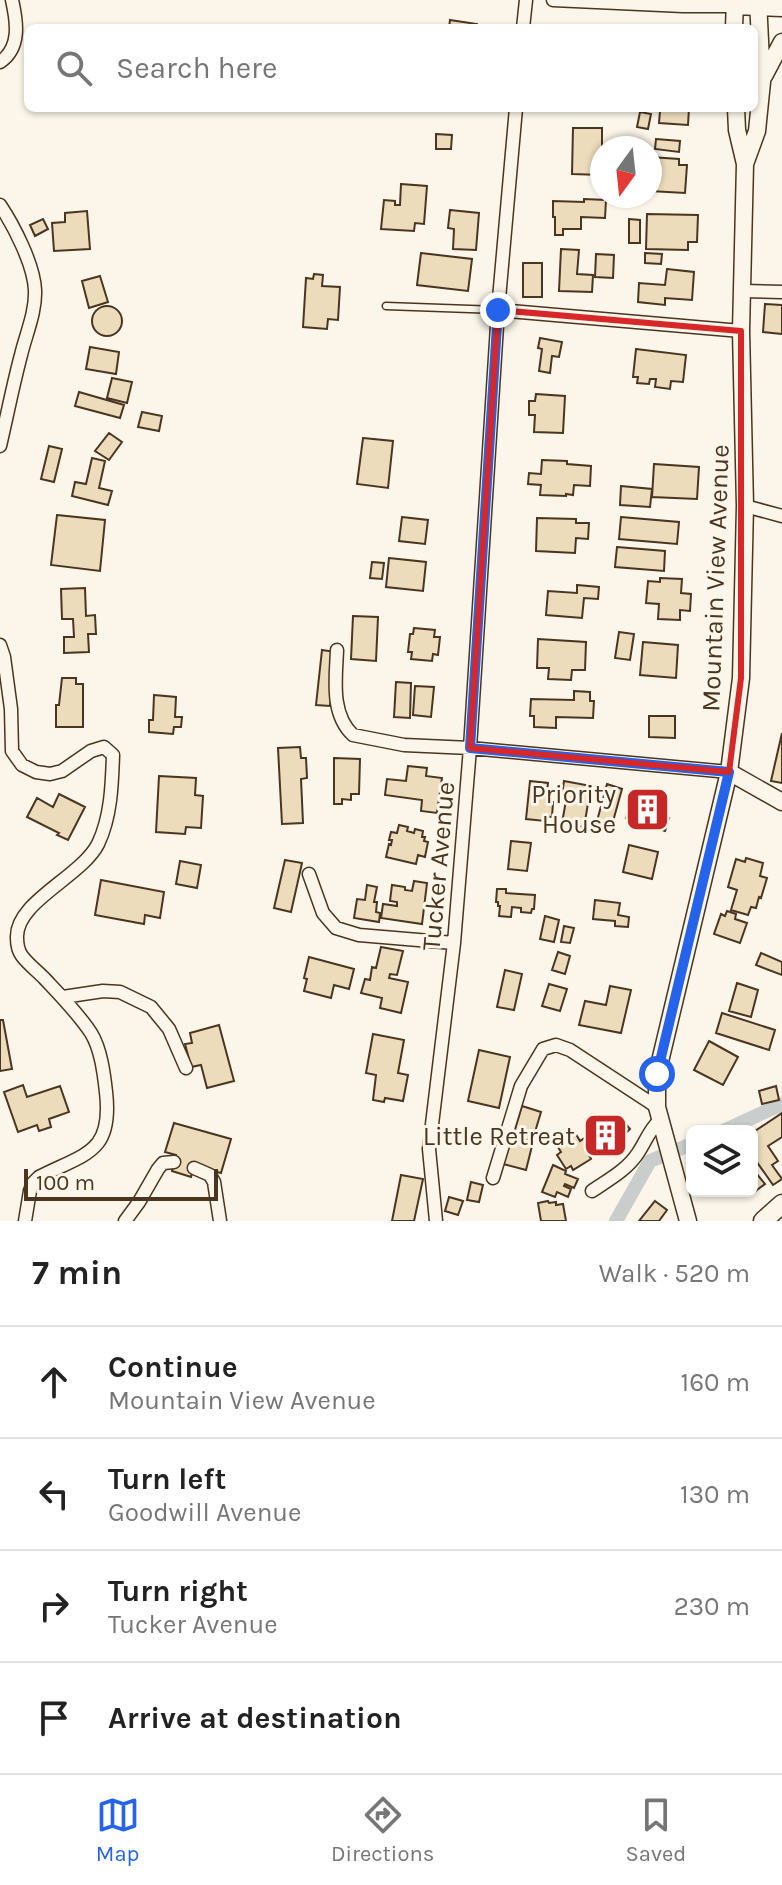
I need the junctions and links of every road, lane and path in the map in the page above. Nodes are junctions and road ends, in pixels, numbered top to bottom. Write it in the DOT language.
graph roads {
  1 [pos="12,0"];
  2 [pos="526,0"];
  3 [pos="553,0"];
  4 [pos="734,3"];
  5 [pos="757,3"];
  6 [pos="782,8"];
  7 [pos="523,24"];
  8 [pos="734,24"];
  9 [pos="782,42"];
  10 [pos="0,62"];
  11 [pos="762,82"];
  12 [pos="516,112"];
  13 [pos="736,112"];
  14 [pos="745,164"];
  15 [pos="0,205"];
  16 [pos="743,291"];
  17 [pos="782,292"];
  18 [pos="386,306"];
  19 [pos="498,310"];
  20 [pos="741,331"];
  21 [pos="0,446"];
  22 [pos="745,506"];
  23 [pos="782,516"];
  24 [pos="0,645"];
  25 [pos="337,650"];
  26 [pos="470,748"];
  27 [pos="729,772"];
  28 [pos="782,802"];
  29 [pos="309,874"];
  30 [pos="454,943"];
  31 [pos="63,997"];
  32 [pos="186,1068"];
  33 [pos="658,1114"];
  34 [pos="174,1162"];
  35 [pos="194,1168"];
  36 [pos="493,1178"];
  37 [pos="592,1191"];
  38 [pos="782,1204"];
  39 [pos="25,1221"];
  40 [pos="125,1221"];
  41 [pos="220,1221"];
  42 [pos="436,1221"];
  43 [pos="688,1221"];
  44 [pos="763,1221"];
  1 -- 10 [label="street"];
  2 -- 7 [label="street"];
  3 -- 4 [label="street"];
  4 -- 5 [label="main road"];
  4 -- 8 [label="main road"];
  5 -- 6 [label="main road"];
  5 -- 11 [label="main road, Mountain View Avenue"];
  9 -- 11 [label="main road"];
  11 -- 14 [label="main road, Mountain View Avenue"];
  12 -- 19 [label="street, Tucker Avenue"];
  13 -- 14 [label="main road, Mountain View Avenue"];
  14 -- 16 [label="main road, Mountain View Avenue"];
  15 -- 21 [label="street"];
  16 -- 17 [label="street"];
  16 -- 20 [label="main road, Mountain View Avenue"];
  18 -- 19 [label="lane"];
  19 -- 20 [label="street"];
  19 -- 26 [label="street, Tucker Avenue"];
  20 -- 22 [label="main road, Mountain View Avenue"];
  22 -- 23 [label="street"];
  22 -- 27 [label="main road, Mountain View Avenue"];
  24 -- 31 [label="street"];
  25 -- 26 [label="street"];
  26 -- 27 [label="street"];
  26 -- 30 [label="street, Tucker Avenue"];
  27 -- 28 [label="main road"];
  27 -- 33 [label="main road, Mountain View Avenue"];
  29 -- 30 [label="street"];
  30 -- 42 [label="street, Tucker Avenue"];
  31 -- 32 [label="street"];
  31 -- 39 [label="street"];
  33 -- 36 [label="street"];
  33 -- 37 [label="street"];
  33 -- 43 [label="main road, Mountain View Avenue"];
  34 -- 40 [label="street"];
  35 -- 41 [label="street"];
  38 -- 44 [label="main road"];
}
